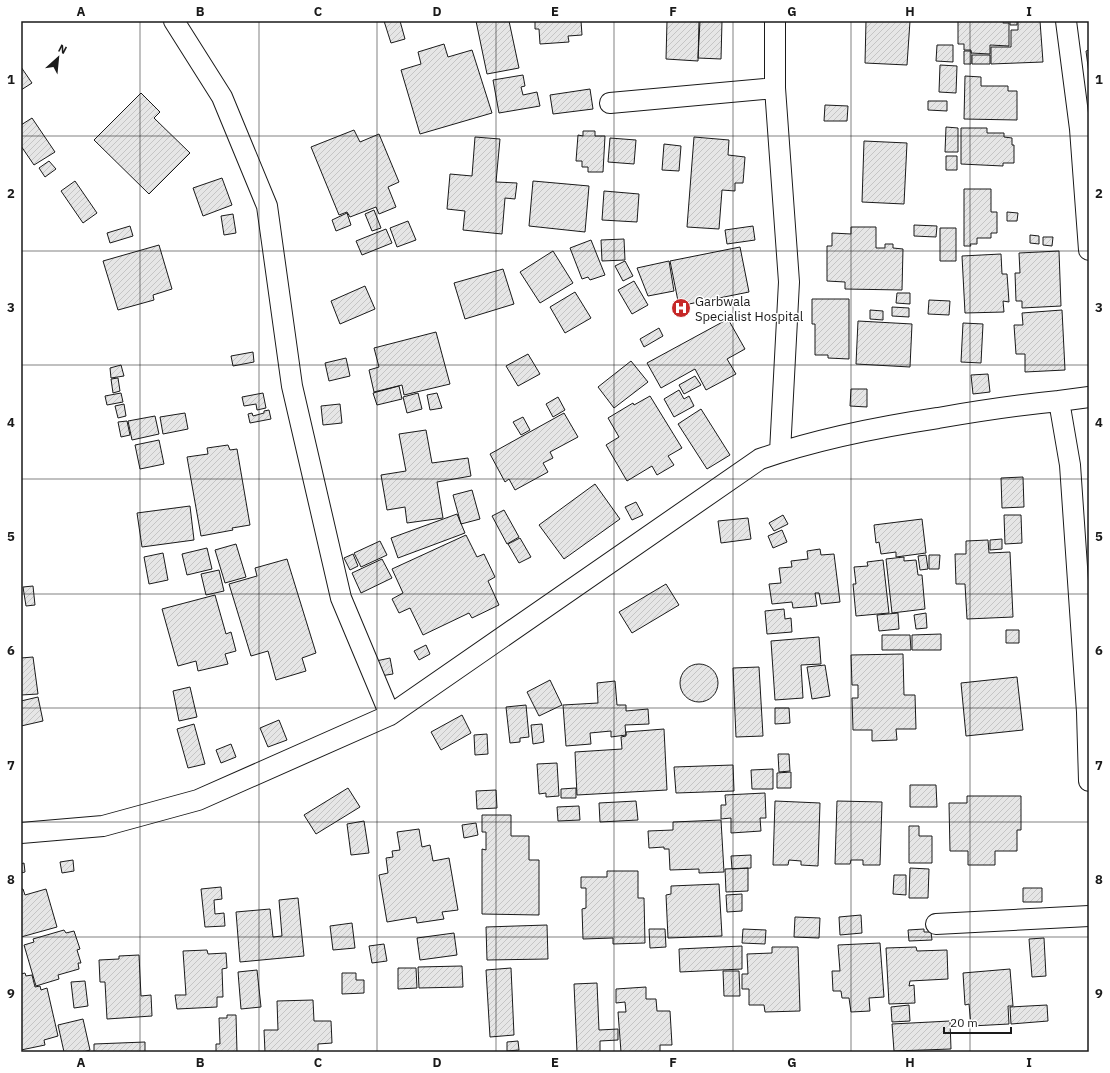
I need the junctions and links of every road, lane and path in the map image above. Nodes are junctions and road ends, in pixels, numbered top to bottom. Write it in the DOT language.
graph roads {
  1 [pos="174,21"];
  2 [pos="775,21"];
  3 [pos="1066,21"];
  4 [pos="775,88"];
  5 [pos="610,103"];
  6 [pos="1089,250"];
  7 [pos="1089,397"];
  8 [pos="1059,401"];
  9 [pos="780,452"];
  10 [pos="390,715"];
  11 [pos="1089,781"];
  12 [pos="21,833"];
  13 [pos="1089,916"];
  14 [pos="936,924"];
  1 -- 10 [label="street"];
  2 -- 4 [label="street"];
  3 -- 6 [label="street"];
  4 -- 5 [label="street"];
  4 -- 9 [label="street"];
  7 -- 8 [label="street"];
  8 -- 9 [label="street"];
  8 -- 11 [label="street"];
  9 -- 10 [label="street"];
  10 -- 12 [label="street"];
  13 -- 14 [label="street"];
}
